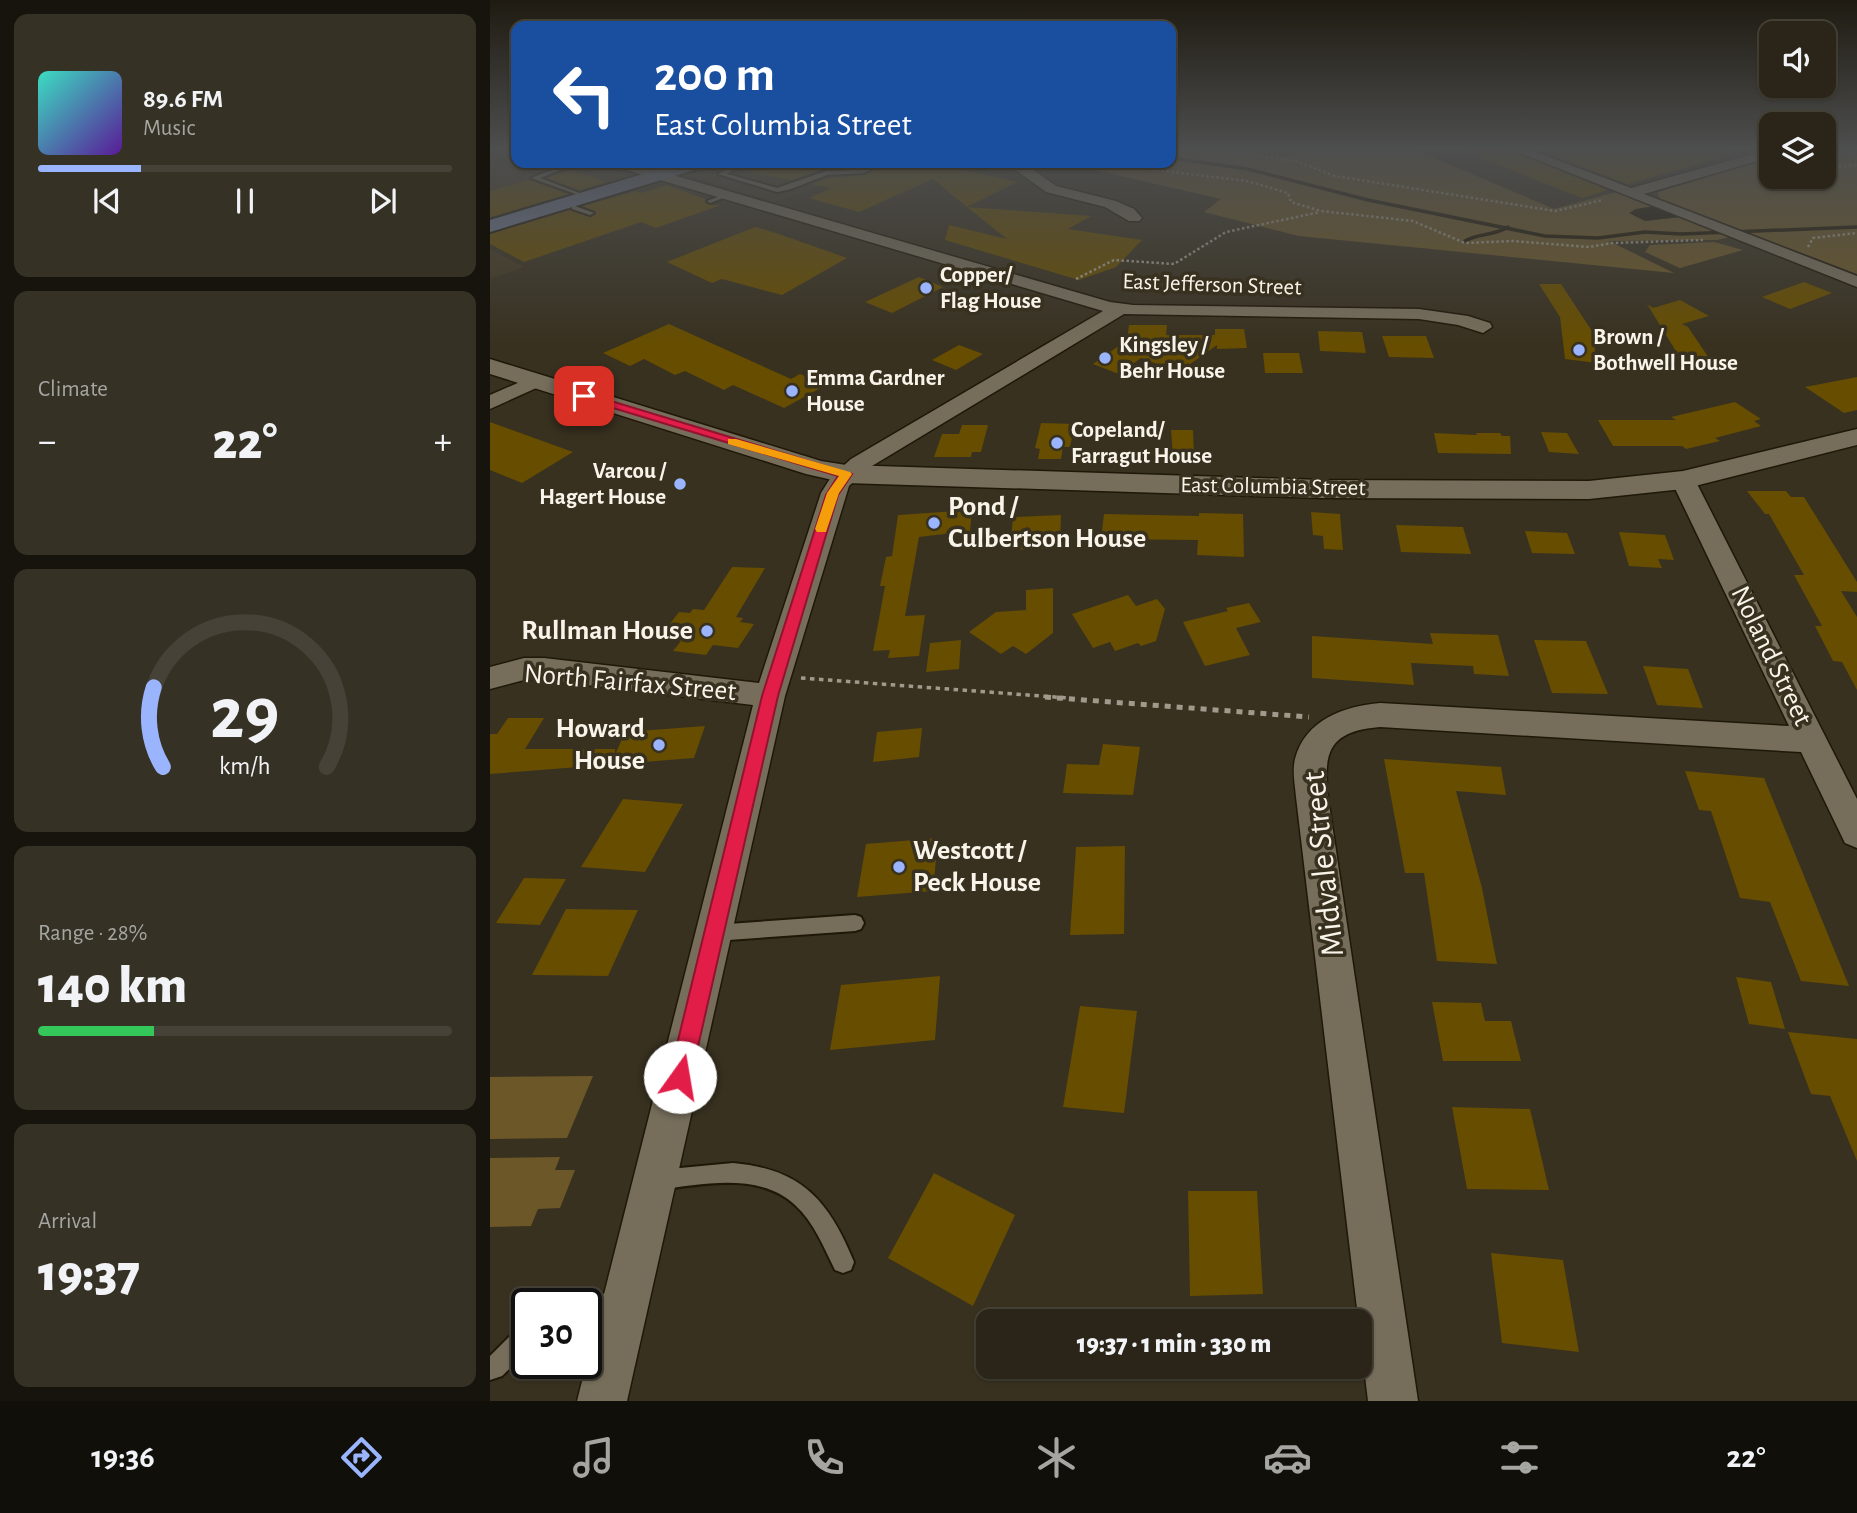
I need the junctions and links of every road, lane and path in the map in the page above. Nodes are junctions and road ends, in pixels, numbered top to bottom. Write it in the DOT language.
graph roads {
  1 [pos="541,214"];
  2 [pos="552,214"];
  3 [pos="795,214"];
  4 [pos="1129,214"];
  5 [pos="1314,214"];
  6 [pos="1352,214"];
  7 [pos="1685,214"];
  8 [pos="1134,218"];
  9 [pos="490,226"];
  10 [pos="490,233"];
  11 [pos="1857,233"];
  12 [pos="1708,240"];
  13 [pos="1793,257"];
  14 [pos="1074,281"];
  15 [pos="1857,282"];
  16 [pos="1120,309"];
  17 [pos="1483,327"];
  18 [pos="490,366"];
  19 [pos="536,381"];
  20 [pos="490,403"];
  21 [pos="1857,437"];
  22 [pos="846,474"];
  23 [pos="1683,480"];
  24 [pos="490,678"];
  25 [pos="780,687"];
  26 [pos="1335,728"];
  27 [pos="1812,740"];
  28 [pos="1857,833"];
  29 [pos="855,923"];
  30 [pos="714,933"];
  31 [pos="654,1181"];
  32 [pos="843,1262"];
  33 [pos="626,1299"];
  34 [pos="602,1304"];
  35 [pos="511,1351"];
  36 [pos="491,1371"];
  37 [pos="602,1401"];
  38 [pos="1393,1401"];
  1 -- 9 [label="main road"];
  2 -- 10 [label="main road"];
  3 -- 16 [label="street, East Jefferson Street"];
  4 -- 8 [label="street"];
  5 -- 14 [label="path"];
  6 -- 12 [label="path"];
  7 -- 13 [label="street"];
  11 -- 13 [label="path"];
  13 -- 15 [label="street"];
  16 -- 17 [label="street, East Jefferson Street"];
  16 -- 22 [label="street"];
  18 -- 19 [label="street, East Columbia Street"];
  19 -- 20 [label="street"];
  19 -- 22 [label="street, East Columbia Street"];
  21 -- 23 [label="street, East Columbia Street"];
  22 -- 23 [label="street, East Columbia Street"];
  22 -- 25 [label="street"];
  23 -- 27 [label="street, Noland Street"];
  24 -- 25 [label="street, North Fairfax Street"];
  25 -- 26 [label="path"];
  25 -- 30 [label="street"];
  26 -- 27 [label="street, Midvale Street"];
  26 -- 38 [label="street, Midvale Street"];
  27 -- 28 [label="street, Noland Street"];
  29 -- 30 [label="lane"];
  30 -- 31 [label="street"];
  31 -- 32 [label="lane"];
  31 -- 33 [label="street"];
  33 -- 34 [label="lane"];
  33 -- 37 [label="street"];
  35 -- 36 [label="lane"];
}
